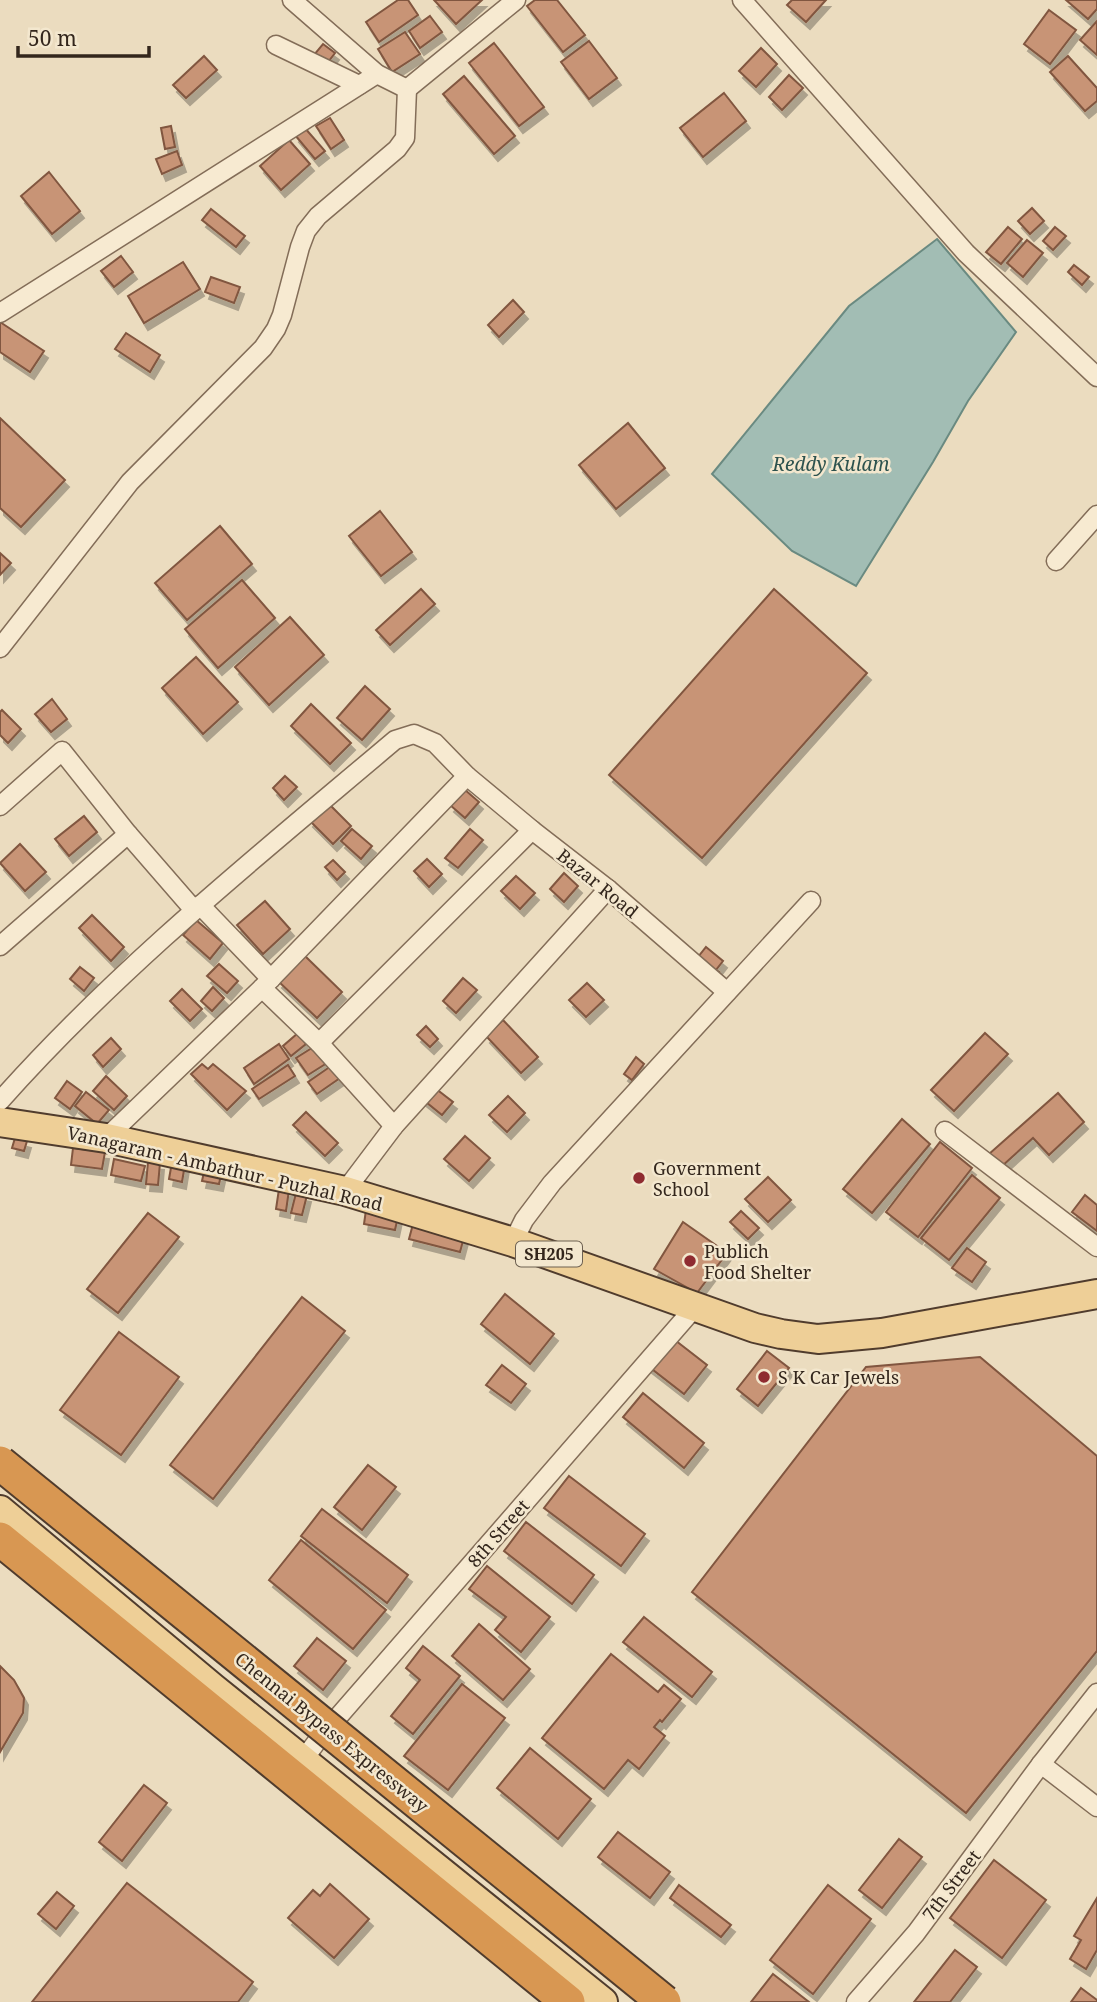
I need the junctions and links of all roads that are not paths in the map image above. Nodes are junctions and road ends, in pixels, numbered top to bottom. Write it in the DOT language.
graph roads {
  1 [pos="292,0"];
  2 [pos="516,0"];
  3 [pos="742,0"];
  4 [pos="276,45"];
  5 [pos="377,74"];
  6 [pos="359,85"];
  7 [pos="407,89"];
  8 [pos="0,313"];
  9 [pos="1097,377"];
  10 [pos="1097,515"];
  11 [pos="1056,561"];
  12 [pos="0,648"];
  13 [pos="467,776"];
  14 [pos="0,806"];
  15 [pos="532,830"];
  16 [pos="128,834"];
  17 [pos="608,889"];
  18 [pos="811,901"];
  19 [pos="197,908"];
  20 [pos="0,946"];
  21 [pos="266,983"];
  22 [pos="727,992"];
  23 [pos="319,1043"];
  24 [pos="0,1101"];
  25 [pos="0,1122"];
  26 [pos="394,1126"];
  27 [pos="945,1131"];
  28 [pos="106,1138"];
  29 [pos="345,1192"];
  30 [pos="513,1242"];
  31 [pos="1097,1247"];
  32 [pos="1097,1294"];
  33 [pos="695,1307"];
  34 [pos="0,1463"];
  35 [pos="0,1478"];
  36 [pos="0,1510"];
  37 [pos="0,1539"];
  38 [pos="1097,1693"];
  39 [pos="311,1750"];
  40 [pos="1041,1764"];
  41 [pos="1097,1807"];
  42 [pos="568,2002"];
  43 [pos="603,2002"];
  44 [pos="640,2002"];
  45 [pos="664,2002"];
  46 [pos="856,2002"];
  1 -- 5 [label="street"];
  2 -- 7 [label="street"];
  3 -- 9 [label="street"];
  4 -- 6 [label="street"];
  5 -- 6 [label="street"];
  5 -- 7 [label="street"];
  6 -- 8 [label="street"];
  7 -- 12 [label="street"];
  10 -- 11 [label="street"];
  13 -- 15 [label="street, Bazar Road"];
  13 -- 19 [label="street, Bazar Road"];
  13 -- 21 [label="street"];
  14 -- 16 [label="street"];
  15 -- 17 [label="street, Bazar Road"];
  15 -- 23 [label="street"];
  16 -- 19 [label="street"];
  16 -- 20 [label="street"];
  17 -- 22 [label="street, Bazar Road"];
  17 -- 26 [label="street"];
  18 -- 22 [label="street"];
  19 -- 21 [label="street"];
  19 -- 24 [label="street, Bazar Road"];
  21 -- 23 [label="street"];
  21 -- 28 [label="street"];
  22 -- 30 [label="street"];
  23 -- 26 [label="street"];
  25 -- 28 [label="main road, Vanagaram - Ambathur - Puzhal Road / SH205"];
  26 -- 29 [label="street"];
  27 -- 31 [label="street"];
  28 -- 29 [label="main road, Vanagaram - Ambathur - Puzhal Road / SH205"];
  29 -- 30 [label="main road, Vanagaram - Ambathur - Puzhal Road / SH205"];
  30 -- 33 [label="main road, Vanagaram - Ambathur - Puzhal Road / SH205"];
  32 -- 33 [label="main road, Vanagaram - Ambathur - Puzhal Road / SH205"];
  33 -- 39 [label="street, 8th Street"];
  34 -- 45 [label="highway, Chennai Bypass Expressway, bridge"];
  35 -- 39 [label="main road"];
  36 -- 39 [label="main road"];
  37 -- 42 [label="highway"];
  38 -- 40 [label="street, 7th Street"];
  39 -- 43 [label="main road"];
  39 -- 44 [label="main road"];
  40 -- 41 [label="street"];
  40 -- 46 [label="street, 7th Street"];
}
